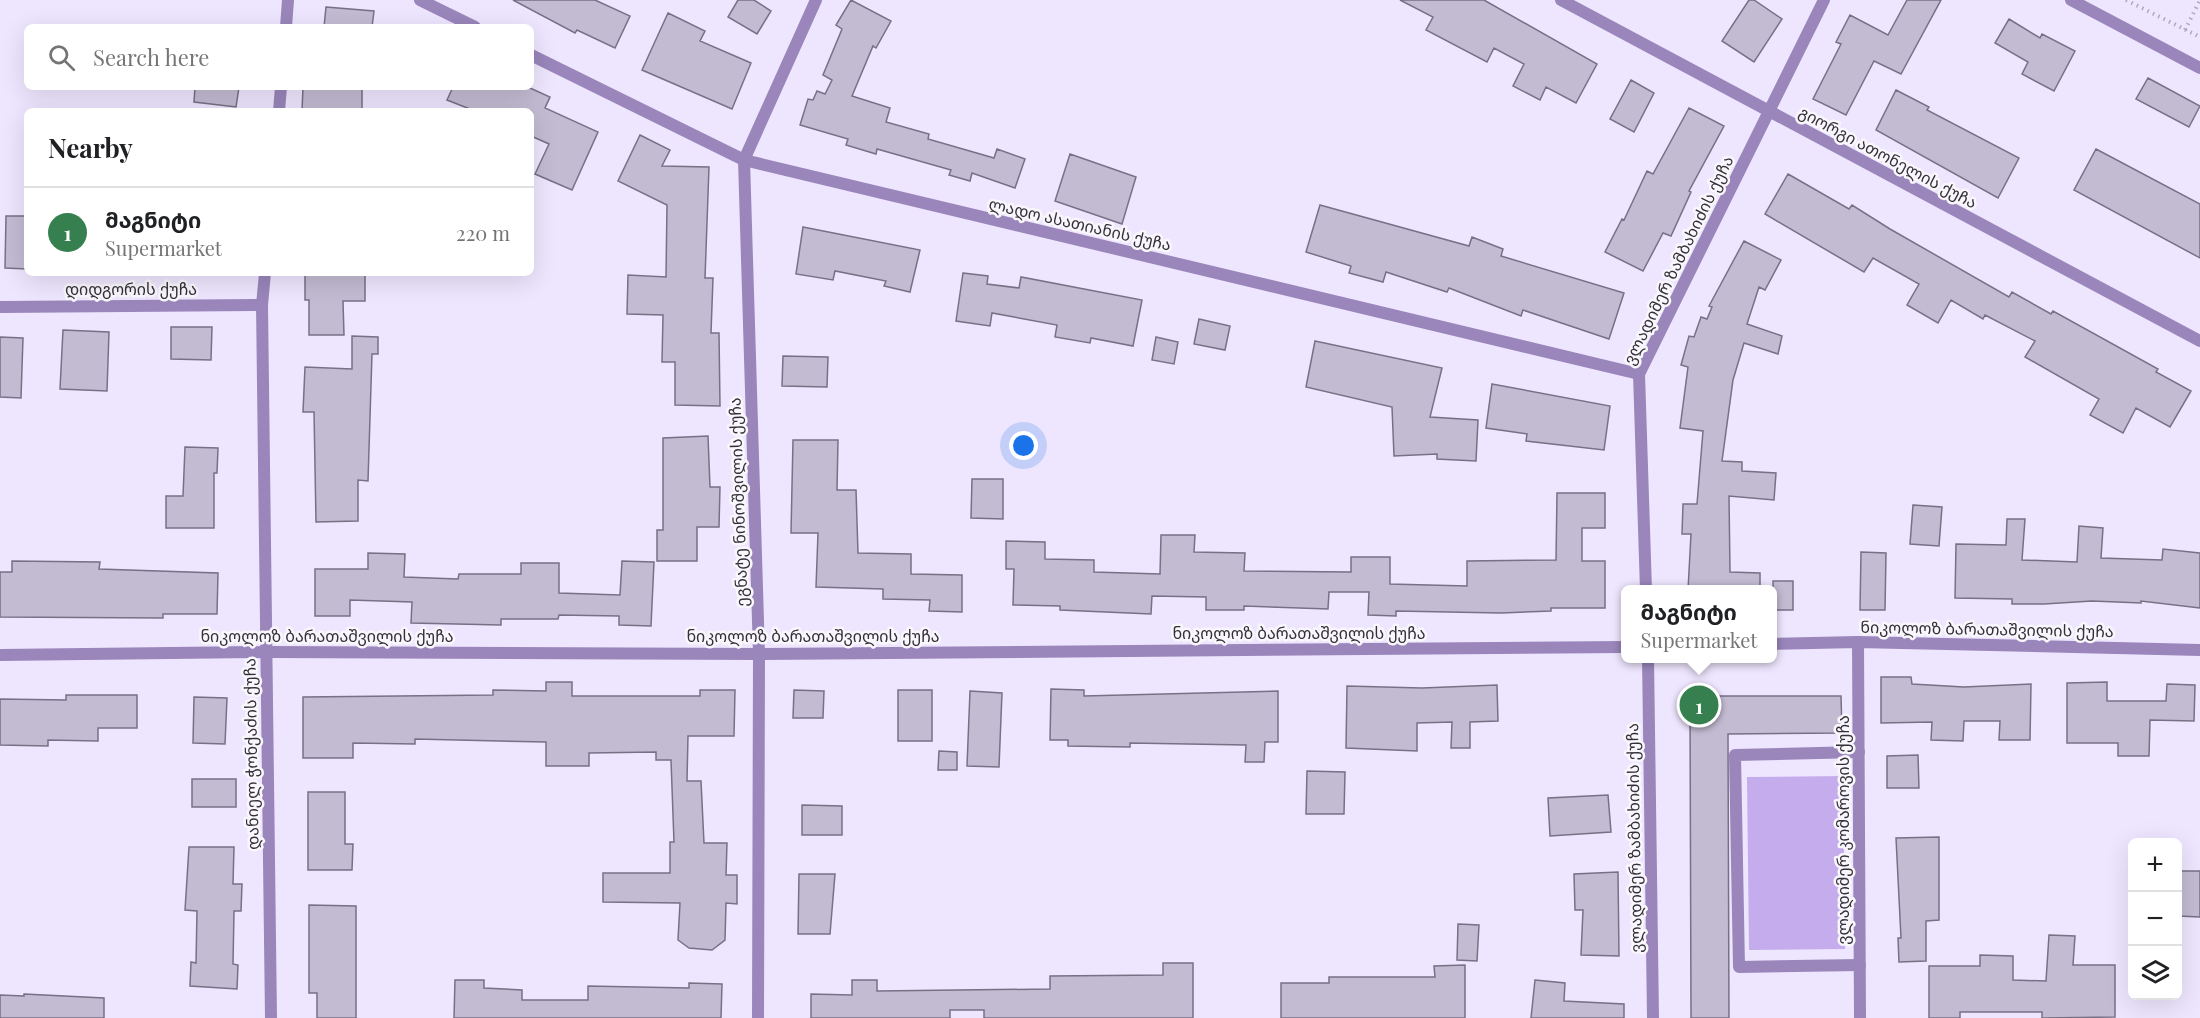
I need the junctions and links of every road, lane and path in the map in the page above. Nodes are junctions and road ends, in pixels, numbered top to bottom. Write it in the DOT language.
graph roads {
  1 [pos="288,0"];
  2 [pos="420,0"];
  3 [pos="816,0"];
  4 [pos="1561,0"];
  5 [pos="1824,0"];
  6 [pos="2071,0"];
  7 [pos="2126,0"];
  8 [pos="2200,0"];
  9 [pos="286,24"];
  10 [pos="469,24"];
  11 [pos="2185,30"];
  12 [pos="2200,37"];
  13 [pos="534,56"];
  14 [pos="2198,63"];
  15 [pos="281,90"];
  16 [pos="279,108"];
  17 [pos="1768,112"];
  18 [pos="744,160"];
  19 [pos="265,276"];
  20 [pos="262,305"];
  21 [pos="0,307"];
  22 [pos="2200,341"];
  23 [pos="1639,374"];
  24 [pos="1646,585"];
  25 [pos="1858,642"];
  26 [pos="1777,644"];
  27 [pos="1621,647"];
  28 [pos="2200,650"];
  29 [pos="266,652"];
  30 [pos="759,654"];
  31 [pos="0,655"];
  32 [pos="1648,663"];
  33 [pos="1859,753"];
  34 [pos="1860,965"];
  35 [pos="271,1018"];
  36 [pos="758,1018"];
  37 [pos="1653,1018"];
  38 [pos="1860,1018"];
  1 -- 9 [label="street"];
  2 -- 10 [label="street"];
  3 -- 18 [label="street, ეგნატე ნინოშვილის ქუჩა"];
  4 -- 17 [label="street, გიორგი ათონელის ქუჩა"];
  5 -- 17 [label="street, ვლადიმერ ზამბახიძის ქუჩა"];
  6 -- 14 [label="street"];
  7 -- 11 [label="path"];
  8 -- 11 [label="path"];
  11 -- 12 [label="path"];
  13 -- 18 [label="street, ლადო ასათიანის ქუჩა"];
  15 -- 16 [label="street"];
  17 -- 22 [label="street, გიორგი ათონელის ქუჩა"];
  17 -- 23 [label="street, ვლადიმერ ზამბახიძის ქუჩა"];
  18 -- 23 [label="street, ლადო ასათიანის ქუჩა"];
  18 -- 30 [label="street, ეგნატე ნინოშვილის ქუჩა"];
  19 -- 20 [label="street, დანიელ ჭონქაძის ქუჩა"];
  20 -- 21 [label="street, დიდგორის ქუჩა"];
  20 -- 29 [label="street, დანიელ ჭონქაძის ქუჩა"];
  23 -- 24 [label="street, ვლადიმერ ზამბახიძის ქუჩა"];
  25 -- 26 [label="street, ნიკოლოზ ბარათაშვილის ქუჩა"];
  25 -- 28 [label="street, ნიკოლოზ ბარათაშვილის ქუჩა"];
  25 -- 33 [label="street, ვლადიმერ კომაროვის ქუჩა"];
  27 -- 30 [label="street, ნიკოლოზ ბარათაშვილის ქუჩა"];
  29 -- 30 [label="street, ნიკოლოზ ბარათაშვილის ქუჩა"];
  29 -- 31 [label="street, ნიკოლოზ ბარათაშვილის ქუჩა"];
  29 -- 35 [label="street, დანიელ ჭონქაძის ქუჩა"];
  30 -- 36 [label="street, ეგნატე ნინოშვილის ქუჩა"];
  32 -- 37 [label="street, ვლადიმერ ზამბახიძის ქუჩა"];
  33 -- 34 [label="street, ვლადიმერ კომაროვის ქუჩა"];
  33 -- 34 [label="street"];
  34 -- 38 [label="street, ვლადიმერ კომაროვის ქუჩა"];
}
